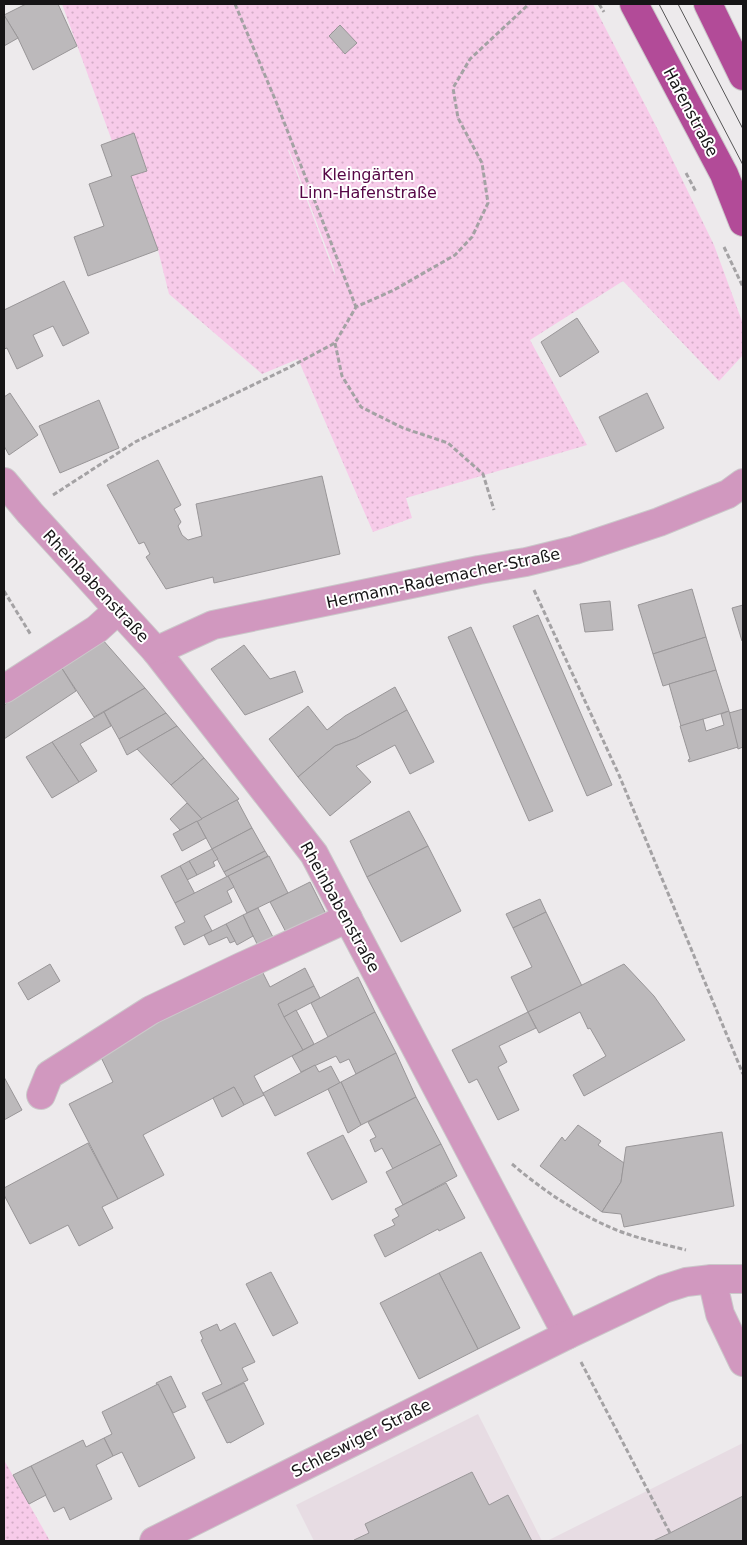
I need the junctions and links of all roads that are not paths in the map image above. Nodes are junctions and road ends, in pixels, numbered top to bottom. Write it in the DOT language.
graph roads {
  1 [pos="634,4"];
  2 [pos="708,4"];
  3 [pos="743,76"];
  4 [pos="743,222"];
  5 [pos="4,482"];
  6 [pos="738,490"];
  7 [pos="118,610"];
  8 [pos="156,651"];
  9 [pos="4,689"];
  10 [pos="348,918"];
  11 [pos="41,1095"];
  12 [pos="743,1278"];
  13 [pos="712,1279"];
  14 [pos="567,1335"];
  15 [pos="743,1362"];
  16 [pos="154,1541"];
  1 -- 4 [label="main road, Hafenstraße"];
  2 -- 3 [label="main road"];
  5 -- 7 [label="street, Rheinbabenstraße"];
  6 -- 8 [label="street, Hermann-Rademacher-Straße"];
  7 -- 8 [label="street, Rheinbabenstraße"];
  7 -- 9 [label="street"];
  8 -- 10 [label="street, Rheinbabenstraße"];
  10 -- 11 [label="street"];
  10 -- 14 [label="street, Rheinbabenstraße"];
  12 -- 13 [label="street, Schleswiger Straße"];
  13 -- 14 [label="street, Schleswiger Straße"];
  13 -- 15 [label="street"];
  14 -- 16 [label="street, Schleswiger Straße"];
}
